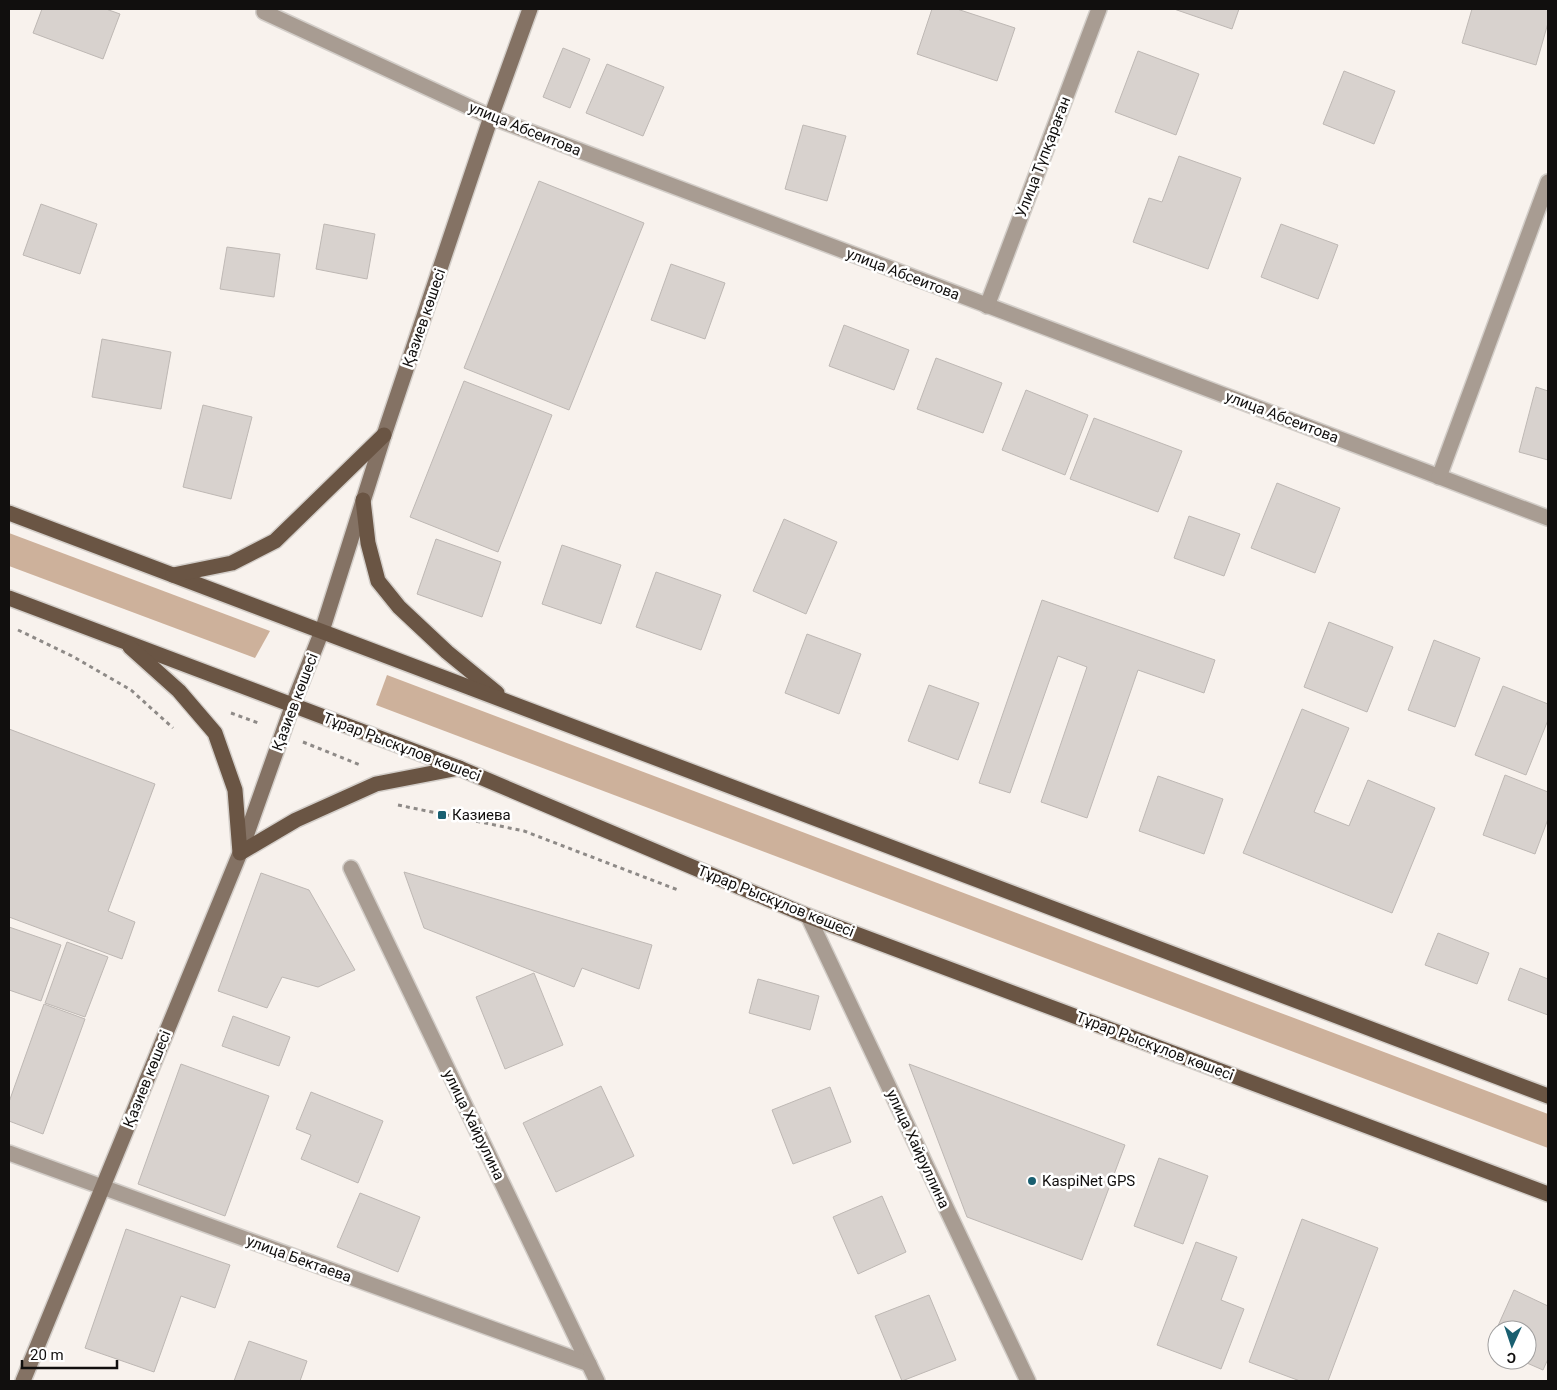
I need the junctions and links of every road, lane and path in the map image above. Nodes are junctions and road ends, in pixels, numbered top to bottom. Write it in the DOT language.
graph roads {
  1 [pos="530,9"];
  2 [pos="1100,9"];
  3 [pos="264,12"];
  4 [pos="491,117"];
  5 [pos="1548,182"];
  6 [pos="987,306"];
  7 [pos="384,435"];
  8 [pos="1439,477"];
  9 [pos="363,500"];
  10 [pos="9,513"];
  11 [pos="1548,518"];
  12 [pos="172,575"];
  13 [pos="9,598"];
  14 [pos="17,629"];
  15 [pos="322,632"];
  16 [pos="124,642"];
  17 [pos="507,702"];
  18 [pos="293,704"];
  19 [pos="173,728"];
  20 [pos="298,740"];
  21 [pos="364,766"];
  22 [pos="459,768"];
  23 [pos="240,853"];
  24 [pos="351,868"];
  25 [pos="808,916"];
  26 [pos="1548,1096"];
  27 [pos="9,1153"];
  28 [pos="102,1188"];
  29 [pos="1548,1194"];
  30 [pos="589,1364"];
  31 [pos="23,1381"];
  32 [pos="597,1381"];
  33 [pos="1028,1381"];
  1 -- 4 [label="street, Қазиев көшесі"];
  2 -- 6 [label="street, Улица Түпқараған"];
  3 -- 4 [label="street, улица Абсеитова"];
  4 -- 6 [label="street, улица Абсеитова"];
  4 -- 7 [label="street, Қазиев көшесі"];
  5 -- 8 [label="street"];
  6 -- 8 [label="street, улица Абсеитова"];
  7 -- 9 [label="street, Қазиев көшесі"];
  7 -- 12 [label="main road"];
  8 -- 11 [label="street, улица Абсеитова"];
  9 -- 15 [label="street, Қазиев көшесі"];
  9 -- 17 [label="main road"];
  10 -- 12 [label="main road"];
  12 -- 15 [label="main road"];
  13 -- 16 [label="main road, Тұрар Рыскұлов көшесі"];
  14 -- 19 [label="path"];
  15 -- 17 [label="main road"];
  15 -- 18 [label="street, Қазиев көшесі"];
  16 -- 18 [label="main road, Тұрар Рыскұлов көшесі"];
  16 -- 23 [label="main road"];
  17 -- 26 [label="main road"];
  18 -- 22 [label="main road, Тұрар Рыскұлов көшесі"];
  18 -- 23 [label="street, Қазиев көшесі"];
  20 -- 21 [label="path"];
  22 -- 23 [label="main road"];
  22 -- 25 [label="main road, Тұрар Рыскұлов көшесі"];
  23 -- 28 [label="street, Қазиев көшесі"];
  24 -- 30 [label="street, улица Хайрулина"];
  25 -- 29 [label="main road, Тұрар Рыскұлов көшесі"];
  25 -- 33 [label="street, улица Хайруллина"];
  27 -- 28 [label="street, улица Бектаева"];
  28 -- 30 [label="street, улица Бектаева"];
  28 -- 31 [label="street, Қазиев көшесі"];
  30 -- 32 [label="street, улица Хайрулина"];
}
